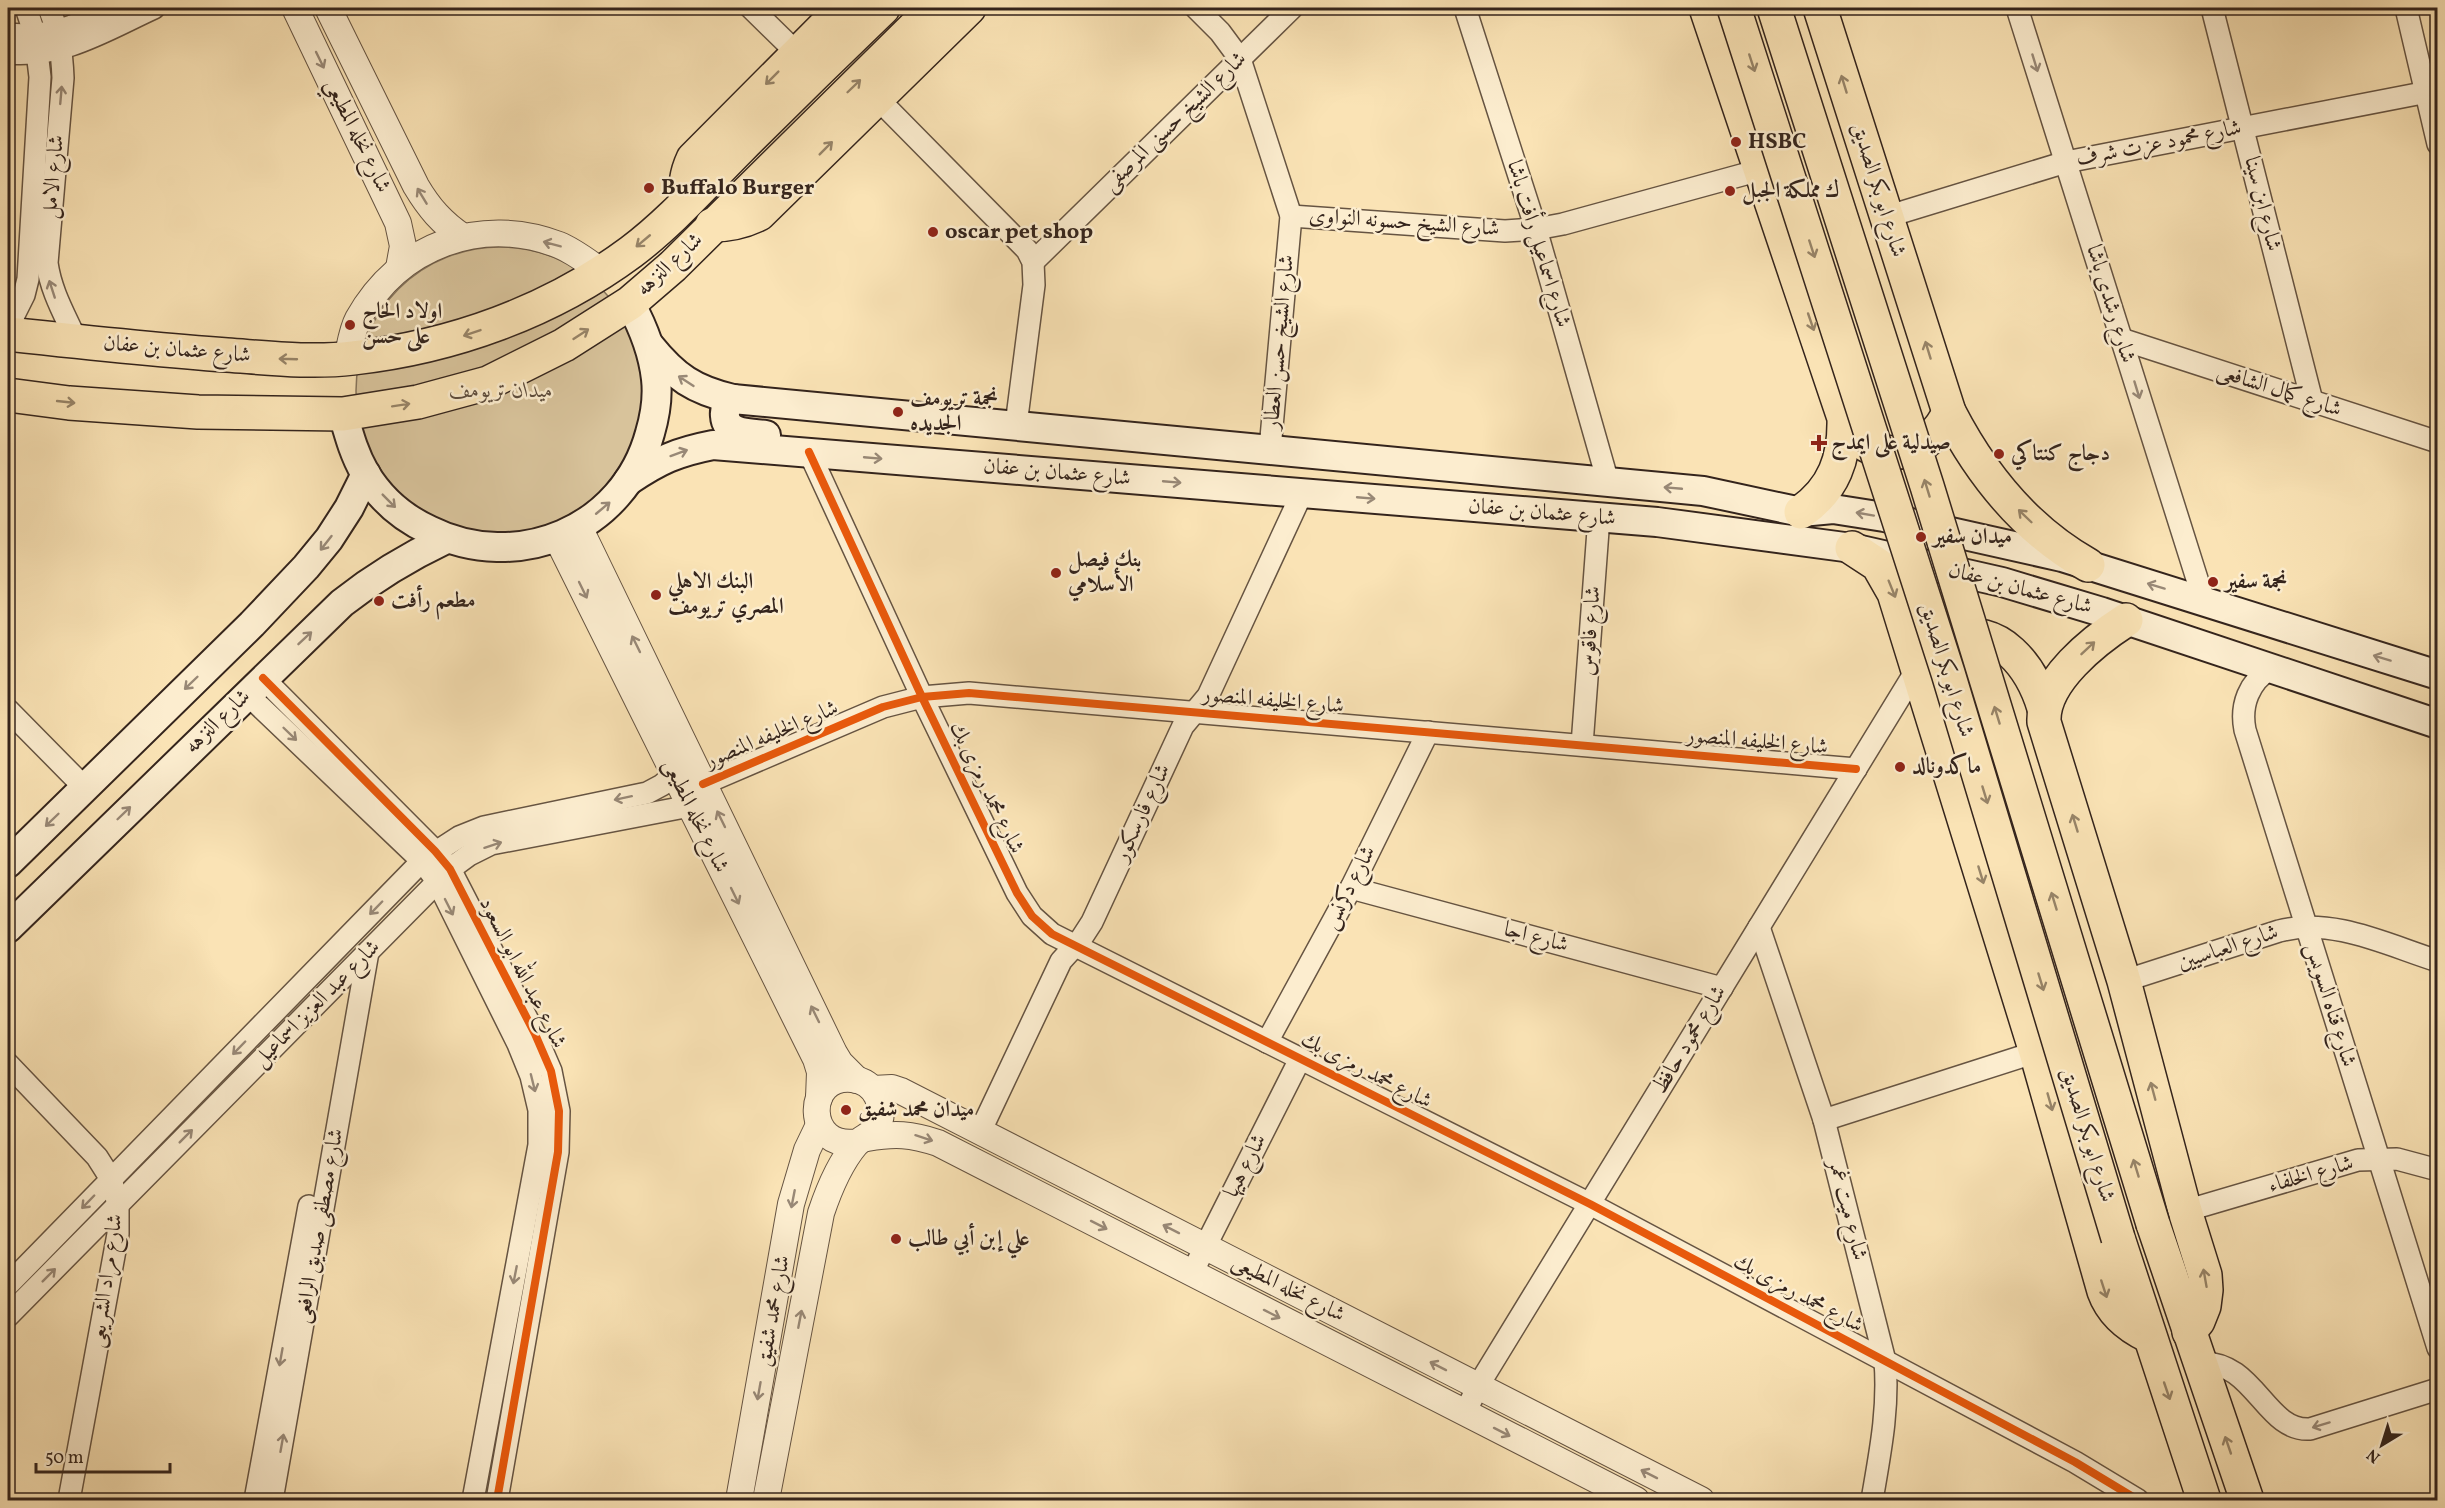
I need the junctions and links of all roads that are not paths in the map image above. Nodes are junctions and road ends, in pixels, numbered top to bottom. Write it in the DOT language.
graph roads {
  1 [pos="26,8"];
  2 [pos="49,8"];
  3 [pos="115,8"];
  4 [pos="154,8"];
  5 [pos="295,8"];
  6 [pos="328,8"];
  7 [pos="751,8"];
  8 [pos="843,8"];
  9 [pos="883,8"];
  10 [pos="934,8"];
  11 [pos="969,8"];
  12 [pos="1196,8"];
  13 [pos="1292,8"];
  14 [pos="1465,8"];
  15 [pos="1706,8"];
  16 [pos="1734,8"];
  17 [pos="1774,8"];
  18 [pos="1820,8"];
  19 [pos="2017,8"];
  20 [pos="2212,8"];
  21 [pos="2406,8"];
  22 [pos="8,34"];
  23 [pos="60,40"];
  24 [pos="37,44"];
  25 [pos="8,53"];
  26 [pos="797,53"];
  27 [pos="1240,59"];
  28 [pos="2432,91"];
  29 [pos="877,98"];
  30 [pos="2242,128"];
  31 [pos="2438,144"];
  32 [pos="2066,162"];
  33 [pos="1760,170"];
  34 [pos="686,202"];
  35 [pos="1291,216"];
  36 [pos="1886,217"];
  37 [pos="712,225"];
  38 [pos="1536,229"];
  39 [pos="463,237"];
  40 [pos="1033,262"];
  41 [pos="399,268"];
  42 [pos="602,272"];
  43 [pos="630,303"];
  44 [pos="8,327"];
  45 [pos="8,334"];
  46 [pos="2121,339"];
  47 [pos="77,342"];
  48 [pos="650,346"];
  49 [pos="347,358"];
  50 [pos="8,395"];
  51 [pos="733,399"];
  52 [pos="2312,401"];
  53 [pos="1949,412"];
  54 [pos="343,414"];
  55 [pos="1844,418"];
  56 [pos="1016,425"];
  57 [pos="2438,442"];
  58 [pos="1270,449"];
  59 [pos="801,452"];
  60 [pos="366,474"];
  61 [pos="628,481"];
  62 [pos="1608,482"];
  63 [pos="1302,493"];
  64 [pos="1801,512"];
  65 [pos="1599,517"];
  66 [pos="568,532"];
  67 [pos="446,539"];
  68 [pos="1852,548"];
  69 [pos="2088,565"];
  70 [pos="2204,601"];
  71 [pos="2126,620"];
  72 [pos="2271,668"];
  73 [pos="1917,669"];
  74 [pos="2436,672"];
  75 [pos="255,686"];
  76 [pos="922,697"];
  77 [pos="2044,708"];
  78 [pos="8,710"];
  79 [pos="1195,712"];
  80 [pos="2438,724"];
  81 [pos="1428,732"];
  82 [pos="1582,745"];
  83 [pos="1856,769"];
  84 [pos="674,774"];
  85 [pos="704,784"];
  86 [pos="84,788"];
  87 [pos="690,806"];
  88 [pos="428,856"];
  89 [pos="8,863"];
  90 [pos="443,875"];
  91 [pos="1351,888"];
  92 [pos="2306,926"];
  93 [pos="1759,927"];
  94 [pos="8,928"];
  95 [pos="1074,946"];
  96 [pos="368,952"];
  97 [pos="2438,961"];
  98 [pos="352,969"];
  99 [pos="2124,981"];
  100 [pos="1722,988"];
  101 [pos="1267,1042"];
  102 [pos="2036,1052"];
  103 [pos="825,1056"];
  104 [pos="1300,1059"];
  105 [pos="8,1064"];
  106 [pos="865,1084"];
  107 [pos="819,1098"];
  108 [pos="1824,1120"];
  109 [pos="819,1125"];
  110 [pos="980,1132"];
  111 [pos="862,1140"];
  112 [pos="2378,1158"];
  113 [pos="804,1159"];
  114 [pos="2438,1170"];
  115 [pos="838,1172"];
  116 [pos="111,1179"];
  117 [pos="118,1204"];
  118 [pos="1590,1204"];
  119 [pos="2185,1211"];
  120 [pos="1206,1246"];
  121 [pos="1192,1273"];
  122 [pos="8,1285"];
  123 [pos="8,1316"];
  124 [pos="2189,1332"];
  125 [pos="2149,1336"];
  126 [pos="2438,1348"];
  127 [pos="1885,1361"];
  128 [pos="2200,1363"];
  129 [pos="1478,1386"];
  130 [pos="2438,1389"];
  131 [pos="1465,1413"];
  132 [pos="69,1500"];
  133 [pos="255,1500"];
  134 [pos="272,1500"];
  135 [pos="473,1500"];
  136 [pos="497,1500"];
  137 [pos="739,1500"];
  138 [pos="766,1500"];
  139 [pos="1636,1500"];
  140 [pos="1701,1500"];
  141 [pos="1872,1500"];
  142 [pos="2138,1500"];
  143 [pos="2204,1500"];
  144 [pos="2247,1500"];
  1 -- 24 [label="street, شارع الامل"];
  2 -- 23 [label="street, شارع الامل"];
  3 -- 23 [label="street"];
  4 -- 23 [label="street"];
  5 -- 41 [label="street, شارع نخله المطيعي, one-way"];
  39 -- 6 [label="street, شارع نخله المطيعي, one-way"];
  7 -- 26 [label="street"];
  8 -- 26 [label="main road, شارع النزهه"];
  9 -- 34 [label="main road, شارع النزهه"];
  37 -- 10 [label="main road, one-way"];
  11 -- 29 [label="main road, شارع النزهه"];
  12 -- 27 [label="street, شارع الشيخ حسن العطار"];
  13 -- 27 [label="street, شارع الشيخ حسنى المرصفى"];
  14 -- 38 [label="street, شارع اسماعيل رأفت باشا"];
  15 -- 33 [label="main road"];
  16 -- 125 [label="main road, شارع ابو بكر الصديق, one-way, bridge"];
  124 -- 17 [label="main road, شارع ابو بكر الصديق, one-way, bridge"];
  36 -- 18 [label="main road, شارع ابو بكر الصديق, one-way"];
  19 -- 32 [label="street, شارع رشدى باشا, one-way"];
  20 -- 30 [label="street, شارع ابن سينا"];
  21 -- 28 [label="street"];
  22 -- 24 [label="street"];
  23 -- 24 [label="street"];
  47 -- 23 [label="street, شارع الامل, one-way"];
  24 -- 25 [label="street"];
  24 -- 44 [label="street, شارع الامل"];
  26 -- 34 [label="main road, شارع النزهه, one-way"];
  27 -- 35 [label="street, شارع الشيخ حسن العطار"];
  27 -- 40 [label="street, شارع الشيخ حسنى المرصفى"];
  28 -- 30 [label="street, شارع محمود عزت شرف"];
  28 -- 31 [label="street"];
  37 -- 29 [label="main road, شارع النزهه, one-way"];
  29 -- 40 [label="street"];
  30 -- 32 [label="street, شارع محمود عزت شرف"];
  30 -- 52 [label="street, شارع ابن سينا"];
  32 -- 36 [label="street, شارع محمود عزت شرف"];
  32 -- 46 [label="street, شارع رشدى باشا"];
  33 -- 38 [label="street, شارع الشيخ حسونه النواوى"];
  33 -- 55 [label="main road, one-way"];
  34 -- 42 [label="main road, شارع النزهه, one-way"];
  35 -- 38 [label="street, شارع الشيخ حسونه النواوى"];
  35 -- 58 [label="street, شارع الشيخ حسن العطار"];
  53 -- 36 [label="main road, شارع ابو بكر الصديق, one-way"];
  37 -- 43 [label="main road, شارع النزهه"];
  38 -- 62 [label="street, شارع اسماعيل رأفت باشا"];
  39 -- 41 [label="street"];
  42 -- 39 [label="street, one-way"];
  40 -- 56 [label="street"];
  41 -- 49 [label="street"];
  42 -- 49 [label="main road, شارع النزهه, one-way"];
  43 -- 48 [label="main road"];
  54 -- 43 [label="main road, شارع النزهه, one-way"];
  45 -- 47 [label="main road, شارع عثمان بن عفان"];
  46 -- 52 [label="street, شارع كمال الشافعى"];
  46 -- 70 [label="street, شارع رشدى باشا, one-way"];
  49 -- 47 [label="main road, شارع عثمان بن عفان, one-way"];
  51 -- 48 [label="main road, شارع عثمان بن عفان, one-way"];
  48 -- 61 [label="main road"];
  50 -- 54 [label="main road, one-way"];
  51 -- 56 [label="main road, شارع عثمان بن عفان"];
  51 -- 59 [label="main road"];
  52 -- 57 [label="street, شارع كمال الشافعى"];
  53 -- 55 [label="main road"];
  69 -- 53 [label="main road, شارع ابو بكر الصديق, one-way"];
  54 -- 60 [label="main road"];
  55 -- 64 [label="main road"];
  56 -- 58 [label="main road, شارع عثمان بن عفان"];
  58 -- 62 [label="main road, شارع عثمان بن عفان"];
  61 -- 59 [label="main road, شارع عثمان بن عفان, one-way"];
  59 -- 63 [label="main road, شارع عثمان بن عفان, one-way"];
  59 -- 76 [label="street, شارع محمد رمزى بك"];
  60 -- 67 [label="main road, one-way"];
  60 -- 86 [label="main road, شارع النزهه, one-way"];
  66 -- 61 [label="main road, one-way"];
  64 -- 62 [label="main road, شارع عثمان بن عفان, one-way"];
  63 -- 65 [label="main road, شارع عثمان بن عفان, one-way"];
  63 -- 79 [label="street, شارع فارسكور"];
  69 -- 64 [label="main road, شارع عثمان بن عفان, one-way"];
  65 -- 68 [label="main road, شارع عثمان بن عفان"];
  65 -- 82 [label="street, شارع فاقوس"];
  66 -- 67 [label="main road"];
  66 -- 84 [label="street, شارع نخله المطيعى, one-way"];
  85 -- 66 [label="street, شارع نخله المطيعى, one-way"];
  75 -- 67 [label="main road, شارع النزهه, one-way"];
  68 -- 71 [label="main road, شارع عثمان بن عفان"];
  68 -- 73 [label="main road, شارع ابو بكر الصديق, one-way"];
  70 -- 69 [label="main road, شارع عثمان بن عفان, one-way"];
  74 -- 70 [label="main road, شارع عثمان بن عفان, one-way"];
  71 -- 72 [label="main road, شارع عثمان بن عفان"];
  77 -- 71 [label="main road, one-way"];
  72 -- 80 [label="main road, شارع عثمان بن عفان"];
  72 -- 92 [label="street, شارع قناه السويس"];
  73 -- 77 [label="main road"];
  73 -- 83 [label="street, شارع محمود حافظ"];
  73 -- 102 [label="main road, شارع ابو بكر الصديق, one-way"];
  75 -- 88 [label="street, شارع عبد الله ابو السعود"];
  94 -- 75 [label="main road, شارع النزهه, one-way"];
  76 -- 79 [label="street, شارع الخليفه المنصور"];
  76 -- 85 [label="street, شارع الخليفه المنصور"];
  76 -- 95 [label="street, شارع محمد رمزى بك"];
  99 -- 77 [label="main road, one-way"];
  78 -- 86 [label="street"];
  79 -- 81 [label="street, شارع الخليفه المنصور"];
  79 -- 95 [label="street, شارع فارسكور"];
  81 -- 82 [label="street, شارع الخليفه المنصور"];
  81 -- 91 [label="street, شارع دكرنس"];
  82 -- 83 [label="street, شارع الخليفه المنصور"];
  83 -- 93 [label="street, شارع محمود حافظ"];
  84 -- 87 [label="street, شارع نخله المطيعى"];
  84 -- 88 [label="street, شارع عبد العزيز اسماعيل, one-way"];
  103 -- 85 [label="street, شارع نخله المطيعى, one-way"];
  86 -- 89 [label="main road, شارع النزهه, one-way"];
  90 -- 87 [label="street, شارع عبد العزيز اسماعيل, one-way"];
  87 -- 103 [label="street, شارع نخله المطيعى, one-way"];
  88 -- 90 [label="street, شارع عبد الله ابو السعود"];
  88 -- 116 [label="street, شارع عبد العزيز اسماعيل, one-way"];
  90 -- 96 [label="street, شارع عبد العزيز اسماعيل"];
  90 -- 135 [label="street, شارع عبد الله ابو السعود, one-way"];
  90 -- 136 [label="street, شارع عبد الله ابو السعود"];
  91 -- 100 [label="street, شارع اجا"];
  91 -- 101 [label="street, شارع دكرنس"];
  92 -- 97 [label="street, شارع العباسيين"];
  92 -- 99 [label="street, شارع العباسيين"];
  92 -- 112 [label="street, شارع قناه السويس"];
  93 -- 100 [label="street, شارع محمود حافظ"];
  93 -- 108 [label="street, شارع ميت غمر"];
  95 -- 101 [label="street, شارع محمد رمزى بك"];
  95 -- 110 [label="street, شارع فارسكور"];
  96 -- 98 [label="street, شارع عبد العزيز اسماعيل"];
  134 -- 96 [label="street, شارع مصطفى صديق الرافعى, one-way"];
  117 -- 98 [label="street, شارع عبد العزيز اسماعيل, one-way"];
  98 -- 133 [label="street, شارع مصطفى صديق الرافعى, one-way"];
  119 -- 99 [label="main road, one-way"];
  100 -- 118 [label="street, شارع محمود حافظ"];
  101 -- 104 [label="street, شارع محمد رمزى بك"];
  102 -- 108 [label="street"];
  102 -- 125 [label="main road, شارع ابو بكر الصديق, one-way"];
  103 -- 106 [label="street, شارع نخله المطيعى"];
  103 -- 107 [label="street, شارع نخله المطيعى"];
  104 -- 118 [label="street, شارع محمد رمزى بك"];
  104 -- 120 [label="street, شارع هيها"];
  105 -- 116 [label="street, شارع مراد الشريعى"];
  106 -- 107 [label="street"];
  106 -- 110 [label="street, شارع نخله المطيعى"];
  106 -- 111 [label="street"];
  107 -- 109 [label="street"];
  108 -- 127 [label="street, شارع ميت غمر"];
  109 -- 111 [label="street"];
  109 -- 113 [label="street, شارع محمد شفيق"];
  120 -- 110 [label="street, شارع نخله المطيعى, one-way"];
  111 -- 115 [label="street, شارع محمد شفيق"];
  111 -- 121 [label="street, شارع نخله المطيعى, one-way"];
  112 -- 114 [label="street, شارع الخلفاء"];
  112 -- 119 [label="street, شارع الخلفاء"];
  112 -- 126 [label="street, شارع قناه السويس"];
  113 -- 115 [label="street"];
  113 -- 137 [label="street, شارع محمد شفيق, one-way"];
  138 -- 115 [label="street, شارع محمد شفيق, one-way"];
  116 -- 117 [label="street, شارع مراد الشريعى"];
  116 -- 122 [label="street, شارع عبد العزيز اسماعيل, one-way"];
  123 -- 117 [label="street, شارع عبد العزيز اسماعيل, one-way"];
  117 -- 132 [label="street, شارع مراد الشريعى"];
  118 -- 127 [label="street, شارع محمد رمزى بك"];
  118 -- 129 [label="street, شارع محمود حافظ"];
  124 -- 119 [label="main road, one-way"];
  120 -- 121 [label="street, شارع هيها"];
  129 -- 120 [label="street, شارع نخله المطيعى, one-way"];
  121 -- 131 [label="street, شارع نخله المطيعى, one-way"];
  124 -- 128 [label="main road, شارع ابو بكر الصديق"];
  125 -- 143 [label="main road, شارع ابو بكر الصديق, one-way"];
  127 -- 141 [label="street, شارع ميت غمر"];
  127 -- 142 [label="street, شارع محمد رمزى بك"];
  130 -- 128 [label="street, one-way"];
  144 -- 128 [label="main road, شارع ابو بكر الصديق, one-way"];
  129 -- 131 [label="street, شارع محمود حافظ"];
  140 -- 129 [label="street, شارع نخله المطيعى, one-way"];
  131 -- 139 [label="street, شارع نخله المطيعى, one-way"];
}
